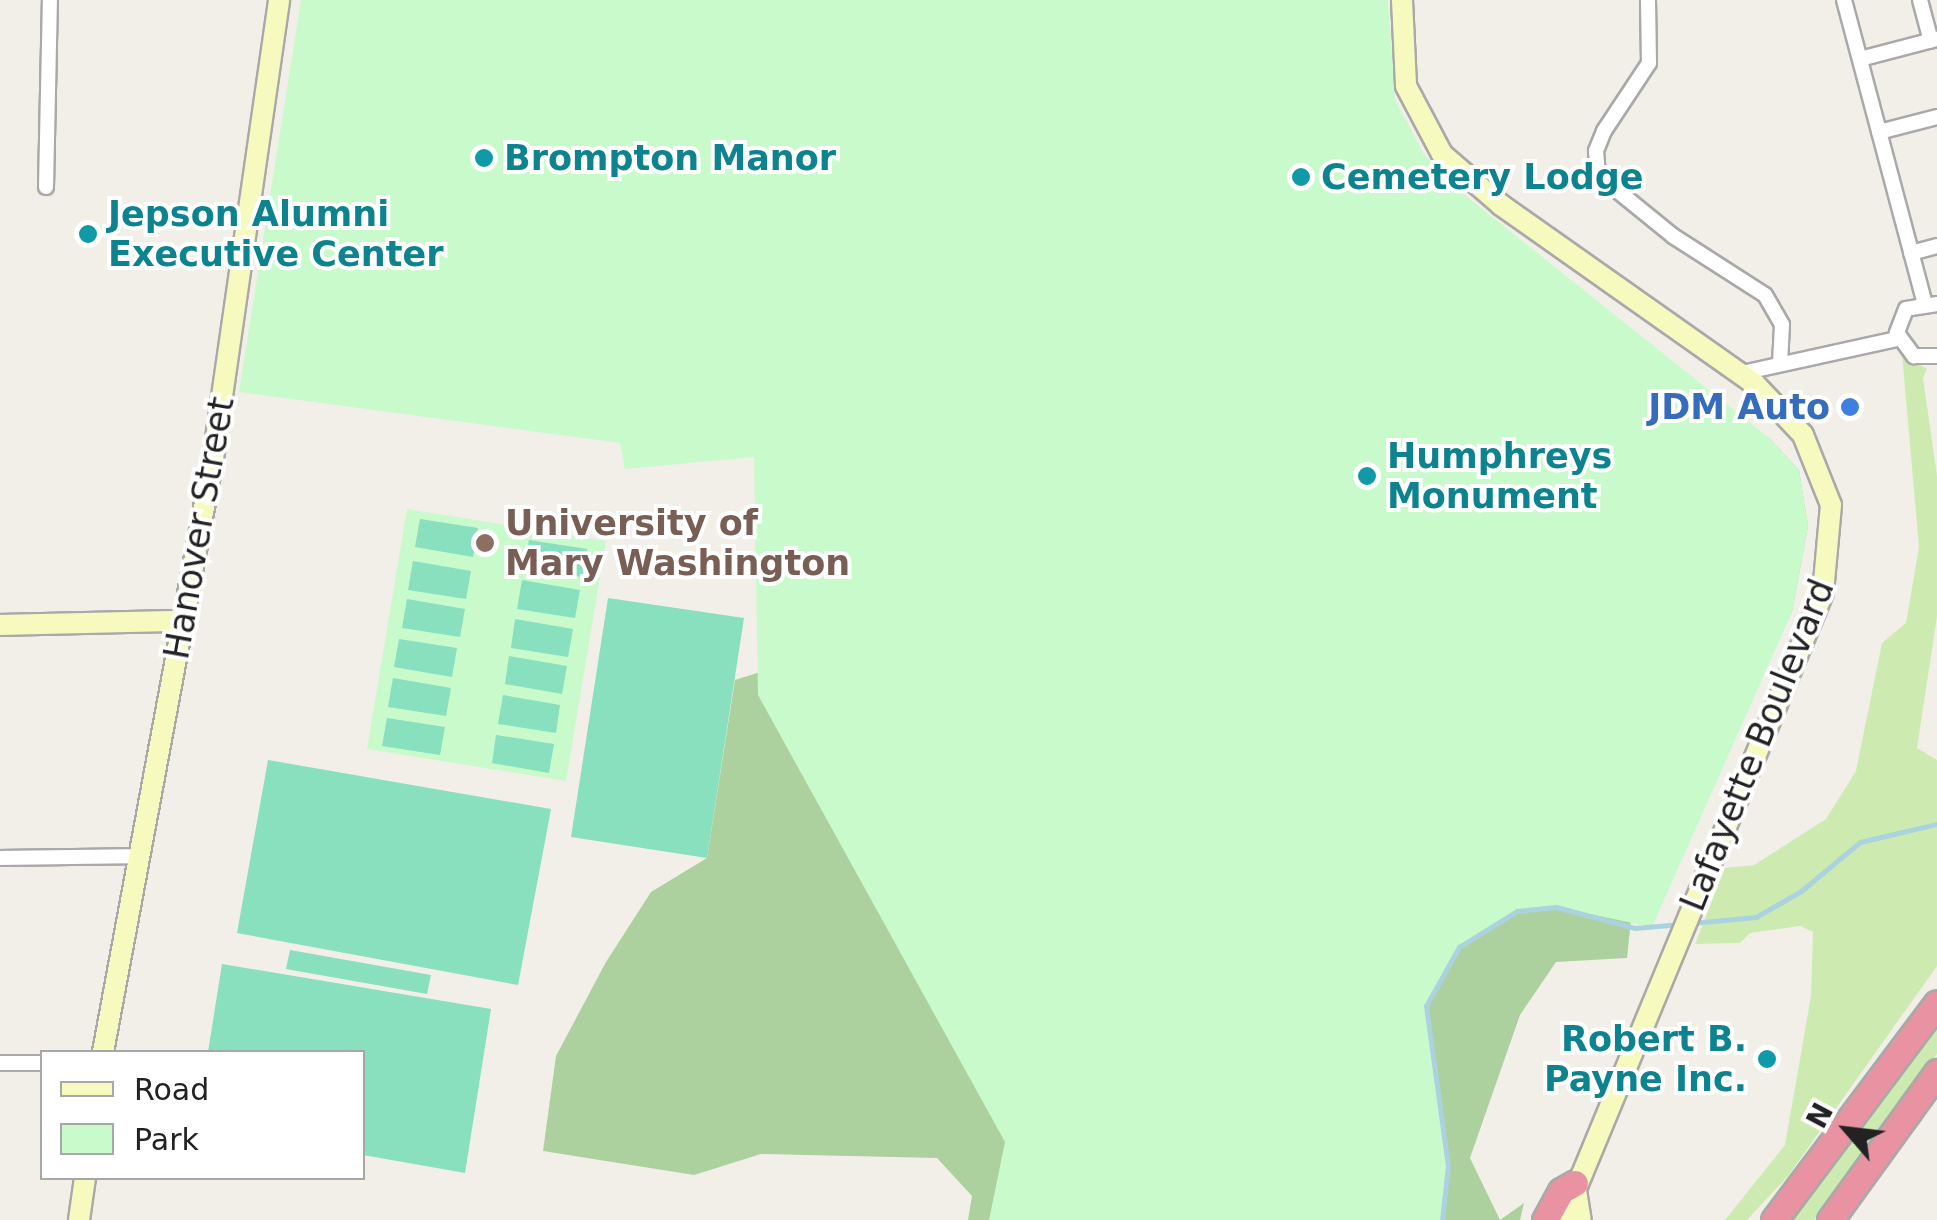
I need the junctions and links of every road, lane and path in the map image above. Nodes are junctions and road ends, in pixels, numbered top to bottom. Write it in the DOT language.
graph roads {
  1 [pos="50,0"];
  2 [pos="279,0"];
  3 [pos="1402,0"];
  4 [pos="1648,0"];
  5 [pos="1844,0"];
  6 [pos="1920,0"];
  7 [pos="1934,40"];
  8 [pos="1860,60"];
  9 [pos="1937,116"];
  10 [pos="1879,132"];
  11 [pos="46,187"];
  12 [pos="1937,246"];
  13 [pos="1911,253"];
  14 [pos="1930,302"];
  15 [pos="1898,339"];
  16 [pos="1936,359"];
  17 [pos="1780,361"];
  18 [pos="1742,373"];
  19 [pos="182,621"];
  20 [pos="0,625"];
  21 [pos="140,856"];
  22 [pos="0,858"];
  23 [pos="1937,1004"];
  24 [pos="102,1050"];
  25 [pos="40,1063"];
  26 [pos="0,1064"];
  27 [pos="1937,1072"];
  28 [pos="85,1180"];
  29 [pos="1575,1182"];
  30 [pos="79,1220"];
  31 [pos="1546,1220"];
  32 [pos="1563,1220"];
  33 [pos="1580,1220"];
  34 [pos="1774,1220"];
  35 [pos="1830,1220"];
  1 -- 11 [label="street"];
  2 -- 19 [label="main road, Hanover Street"];
  3 -- 18 [label="main road, Lafayette Boulevard"];
  4 -- 17 [label="street"];
  5 -- 8 [label="street"];
  6 -- 7 [label="street"];
  7 -- 8 [label="street"];
  8 -- 10 [label="street"];
  9 -- 10 [label="street"];
  10 -- 13 [label="street"];
  12 -- 13 [label="street"];
  13 -- 14 [label="street"];
  14 -- 15 [label="street"];
  15 -- 16 [label="street"];
  15 -- 17 [label="street"];
  17 -- 18 [label="street"];
  18 -- 29 [label="main road, Lafayette Boulevard"];
  19 -- 20 [label="main road"];
  19 -- 21 [label="main road, Hanover Street"];
  21 -- 22 [label="street"];
  21 -- 24 [label="main road, Hanover Street"];
  23 -- 34 [label="highway"];
  25 -- 26 [label="street"];
  27 -- 35 [label="highway"];
  28 -- 30 [label="main road"];
  29 -- 31 [label="highway"];
  29 -- 32 [label="main road, Lafayette Boulevard"];
  29 -- 33 [label="main road"];
}
